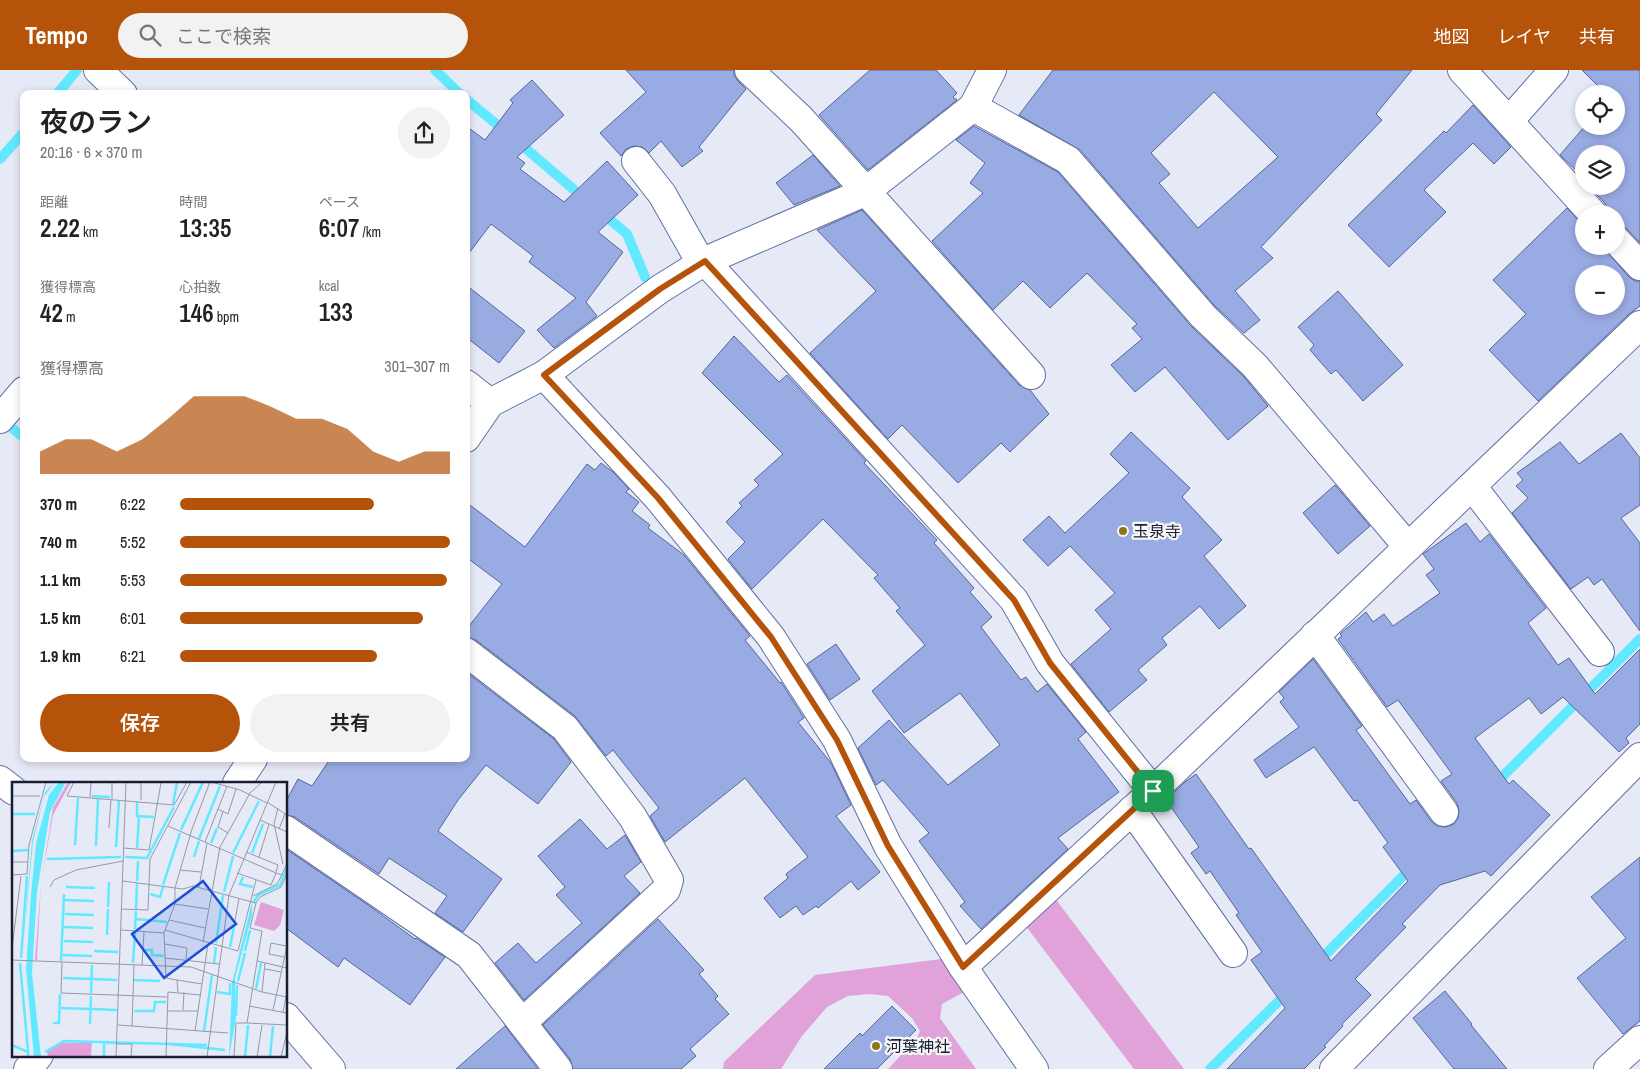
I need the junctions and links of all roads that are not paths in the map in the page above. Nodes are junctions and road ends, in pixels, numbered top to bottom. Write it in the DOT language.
graph roads {
  1 [pos="98,70"];
  2 [pos="749,70"];
  3 [pos="992,70"];
  4 [pos="1462,70"];
  5 [pos="1554,70"];
  6 [pos="119,90"];
  7 [pos="973,107"];
  8 [pos="1509,121"];
  9 [pos="636,161"];
  10 [pos="865,192"];
  11 [pos="1584,205"];
  12 [pos="1625,250"];
  13 [pos="703,262"];
  14 [pos="1640,266"];
  15 [pos="1640,325"];
  16 [pos="544,375"];
  17 [pos="1031,375"];
  18 [pos="470,387"];
  19 [pos="20,396"];
  20 [pos="490,403"];
  21 [pos="0,419"];
  22 [pos="470,432"];
  23 [pos="1472,486"];
  24 [pos="1408,547"];
  25 [pos="1315,636"];
  26 [pos="1600,652"];
  27 [pos="470,655"];
  28 [pos="1640,757"];
  29 [pos="252,762"];
  30 [pos="0,780"];
  31 [pos="239,782"];
  32 [pos="12,789"];
  33 [pos="1153,791"];
  34 [pos="1132,810"];
  35 [pos="1444,812"];
  36 [pos="288,831"];
  37 [pos="1233,953"];
  38 [pos="963,967"];
  39 [pos="288,1019"];
  40 [pos="522,1023"];
  41 [pos="1640,1040"];
  42 [pos="38,1056"];
  43 [pos="1022,1064"];
  44 [pos="28,1069"];
  45 [pos="330,1069"];
  46 [pos="558,1069"];
  47 [pos="1334,1069"];
  48 [pos="1608,1069"];
  1 -- 6 [label="street"];
  2 -- 10 [label="street"];
  3 -- 7 [label="street"];
  4 -- 8 [label="street"];
  5 -- 8 [label="street"];
  7 -- 10 [label="street"];
  7 -- 24 [label="street"];
  8 -- 11 [label="street"];
  9 -- 13 [label="street"];
  10 -- 13 [label="street"];
  10 -- 17 [label="street"];
  12 -- 14 [label="street"];
  13 -- 16 [label="street"];
  13 -- 33 [label="street"];
  15 -- 23 [label="street"];
  16 -- 20 [label="street"];
  16 -- 38 [label="street"];
  18 -- 20 [label="street"];
  19 -- 21 [label="street"];
  20 -- 22 [label="street"];
  23 -- 24 [label="street"];
  23 -- 26 [label="street"];
  24 -- 25 [label="street"];
  25 -- 33 [label="street"];
  25 -- 35 [label="street"];
  27 -- 40 [label="street"];
  28 -- 47 [label="street"];
  29 -- 31 [label="street"];
  30 -- 32 [label="street"];
  33 -- 34 [label="street"];
  34 -- 37 [label="street"];
  34 -- 38 [label="street"];
  36 -- 40 [label="street"];
  38 -- 43 [label="street"];
  39 -- 45 [label="street"];
  40 -- 46 [label="street"];
  41 -- 48 [label="street"];
  42 -- 44 [label="street"];
}
